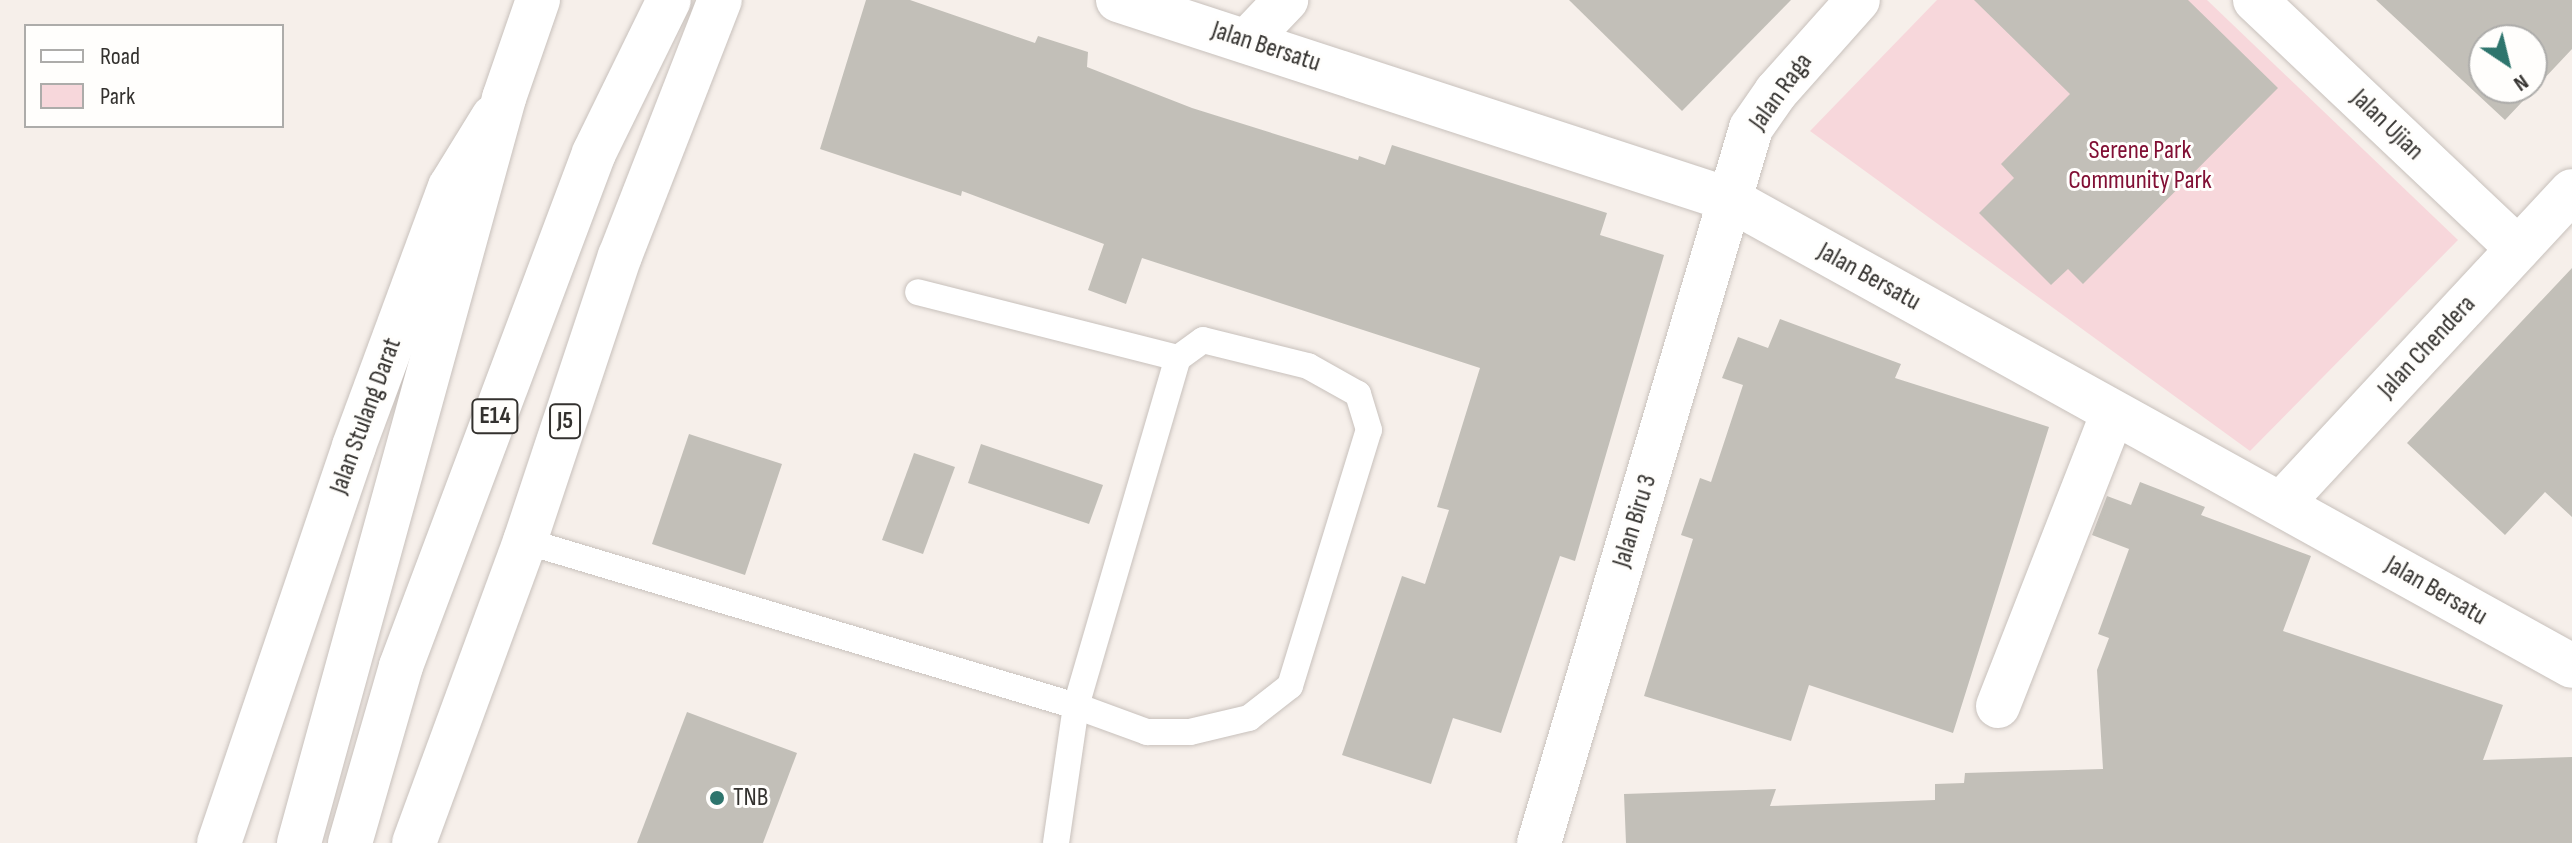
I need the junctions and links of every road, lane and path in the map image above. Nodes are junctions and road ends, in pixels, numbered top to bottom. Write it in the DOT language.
graph roads {
  1 [pos="538,0"];
  2 [pos="669,0"];
  3 [pos="720,0"];
  4 [pos="1118,0"];
  5 [pos="1286,0"];
  6 [pos="1858,0"];
  7 [pos="2255,0"];
  8 [pos="1247,41"];
  9 [pos="504,98"];
  10 [pos="2572,191"];
  11 [pos="1731,200"];
  12 [pos="2518,249"];
  13 [pos="918,292"];
  14 [pos="1178,358"];
  15 [pos="2113,413"];
  16 [pos="2281,504"];
  17 [pos="525,541"];
  18 [pos="2572,666"];
  19 [pos="1076,706"];
  20 [pos="1998,706"];
  21 [pos="219,843"];
  22 [pos="299,843"];
  23 [pos="350,843"];
  24 [pos="414,843"];
  25 [pos="1056,843"];
  26 [pos="1539,843"];
  1 -- 9 [label="main road, Jalan Stulang Darat"];
  2 -- 23 [label="main road, E14"];
  3 -- 17 [label="main road, J5"];
  4 -- 8 [label="main road, Jalan Bersatu"];
  5 -- 8 [label="main road"];
  6 -- 11 [label="main road, Jalan Raga"];
  7 -- 12 [label="main road, Jalan Ujian"];
  8 -- 11 [label="main road, Jalan Bersatu"];
  9 -- 21 [label="main road, Jalan Stulang Darat"];
  9 -- 22 [label="main road"];
  10 -- 12 [label="main road, Jalan Chendera"];
  11 -- 15 [label="main road, Jalan Bersatu"];
  11 -- 26 [label="main road, Jalan Biru 3"];
  12 -- 16 [label="main road, Jalan Chendera"];
  13 -- 14 [label="lane"];
  14 -- 19 [label="lane"];
  14 -- 19 [label="lane"];
  15 -- 16 [label="main road, Jalan Bersatu"];
  15 -- 20 [label="main road"];
  16 -- 18 [label="main road, Jalan Bersatu"];
  17 -- 19 [label="lane"];
  17 -- 24 [label="main road, J5"];
  19 -- 25 [label="lane"];
}
